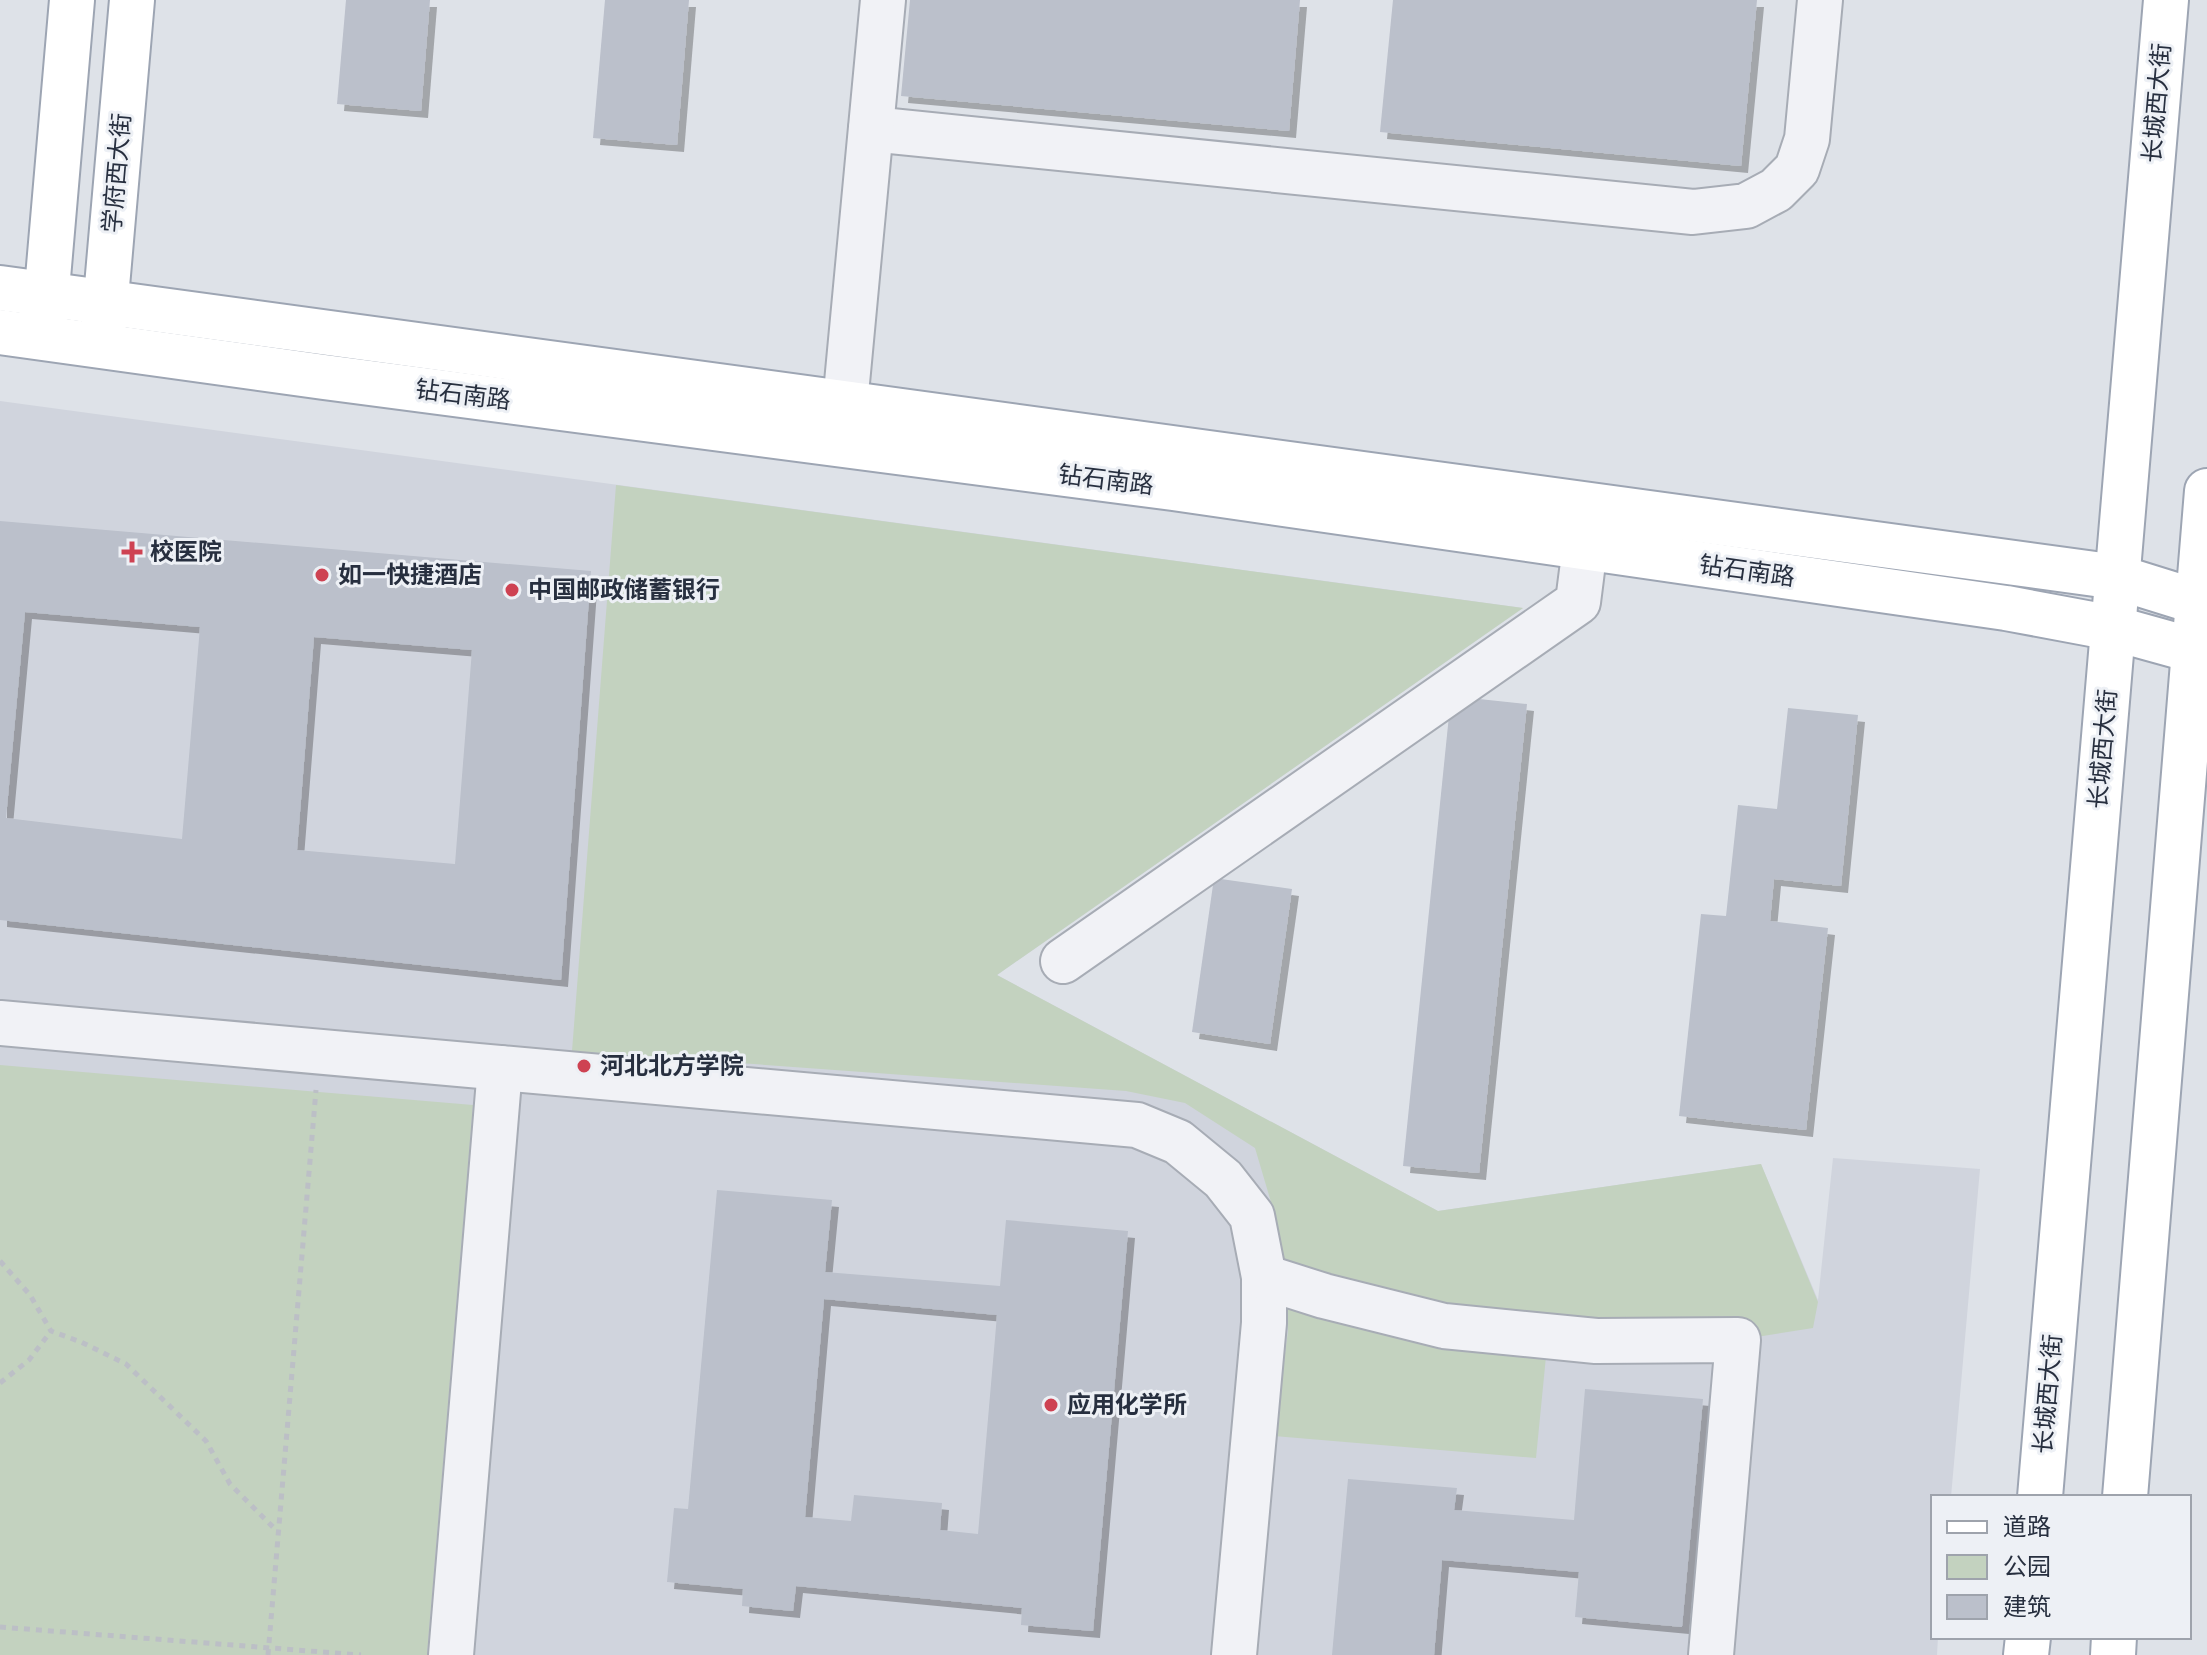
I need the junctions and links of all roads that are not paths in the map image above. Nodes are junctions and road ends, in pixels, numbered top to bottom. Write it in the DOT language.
graph roads {
  1 [pos="72,0"];
  2 [pos="132,0"];
  3 [pos="883,0"];
  4 [pos="1820,0"];
  5 [pos="2166,0"];
  6 [pos="871,129"];
  7 [pos="0,288"];
  8 [pos="47,295"];
  9 [pos="106,303"];
  10 [pos="0,332"];
  11 [pos="42,338"];
  12 [pos="102,346"];
  13 [pos="845,404"];
  14 [pos="2207,491"];
  15 [pos="1585,547"];
  16 [pos="2117,577"];
  17 [pos="2202,603"];
  18 [pos="2113,628"];
  19 [pos="2201,652"];
  20 [pos="1063,961"];
  21 [pos="0,1023"];
  22 [pos="500,1068"];
  23 [pos="1264,1277"];
  24 [pos="2040,1495"];
  25 [pos="2125,1495"];
  26 [pos="451,1655"];
  27 [pos="1234,1655"];
  28 [pos="1711,1655"];
  1 -- 8 [label="main road"];
  2 -- 9 [label="main road, 学府西大街"];
  3 -- 6 [label="lane"];
  4 -- 6 [label="lane"];
  5 -- 16 [label="main road, 长城西大街"];
  6 -- 13 [label="lane"];
  7 -- 8 [label="main road, 钻石南路"];
  8 -- 9 [label="main road, 钻石南路"];
  8 -- 11 [label="main road"];
  9 -- 12 [label="main road, 学府西大街"];
  9 -- 13 [label="main road, 钻石南路"];
  10 -- 11 [label="main road, 钻石南路"];
  11 -- 12 [label="main road, 钻石南路"];
  12 -- 15 [label="main road, 钻石南路"];
  13 -- 16 [label="main road, 钻石南路"];
  14 -- 17 [label="main road"];
  15 -- 18 [label="main road, 钻石南路"];
  15 -- 20 [label="lane"];
  16 -- 17 [label="main road, 钻石南路"];
  16 -- 18 [label="main road, 长城西大街"];
  17 -- 19 [label="main road"];
  18 -- 19 [label="main road, 钻石南路"];
  18 -- 24 [label="main road, 长城西大街"];
  19 -- 25 [label="main road"];
  21 -- 22 [label="lane"];
  22 -- 23 [label="lane"];
  22 -- 26 [label="lane"];
  23 -- 27 [label="lane"];
  23 -- 28 [label="lane"];
}
